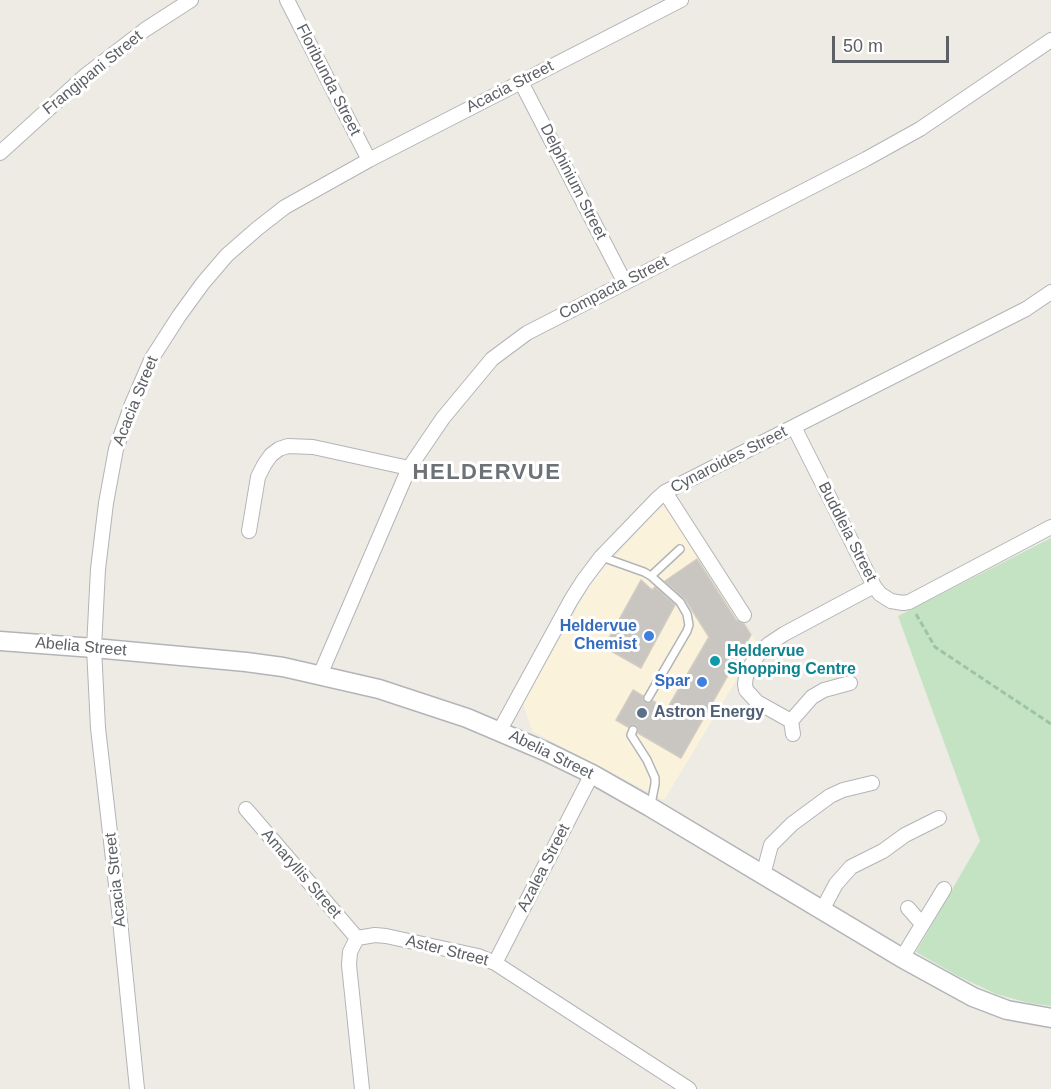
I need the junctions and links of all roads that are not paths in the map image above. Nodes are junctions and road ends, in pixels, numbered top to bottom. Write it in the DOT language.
graph roads {
  1 [pos="190,0"];
  2 [pos="287,0"];
  3 [pos="681,0"];
  4 [pos="1051,40"];
  5 [pos="521,82"];
  6 [pos="0,153"];
  7 [pos="369,159"];
  8 [pos="624,283"];
  9 [pos="1051,292"];
  10 [pos="794,427"];
  11 [pos="409,468"];
  12 [pos="665,492"];
  13 [pos="1051,527"];
  14 [pos="249,531"];
  15 [pos="680,549"];
  16 [pos="601,557"];
  17 [pos="651,576"];
  18 [pos="874,586"];
  19 [pos="744,615"];
  20 [pos="0,641"];
  21 [pos="94,648"];
  22 [pos="320,675"];
  23 [pos="850,683"];
  24 [pos="648,698"];
  25 [pos="500,730"];
  26 [pos="633,730"];
  27 [pos="592,774"];
  28 [pos="872,783"];
  29 [pos="650,807"];
  30 [pos="246,809"];
  31 [pos="939,819"];
  32 [pos="763,875"];
  33 [pos="944,889"];
  34 [pos="908,908"];
  35 [pos="822,910"];
  36 [pos="922,924"];
  37 [pos="357,938"];
  38 [pos="902,958"];
  39 [pos="495,963"];
  40 [pos="1051,1018"];
  41 [pos="137,1089"];
  42 [pos="362,1089"];
  43 [pos="689,1089"];
  1 -- 6 [label="street, Frangipani Street"];
  2 -- 7 [label="street, Floribunda Street"];
  3 -- 5 [label="street, Acacia Street"];
  4 -- 8 [label="street, Compacta Street"];
  5 -- 7 [label="street, Acacia Street"];
  5 -- 8 [label="street, Delphinium Street"];
  7 -- 21 [label="street, Acacia Street"];
  8 -- 11 [label="street, Compacta Street"];
  9 -- 10 [label="street, Cynaroides Street"];
  10 -- 12 [label="street, Cynaroides Street"];
  10 -- 18 [label="street, Buddleia Street"];
  11 -- 14 [label="street"];
  11 -- 22 [label="street, Compacta Street"];
  12 -- 16 [label="street, Cynaroides Street"];
  12 -- 19 [label="street"];
  13 -- 18 [label="street, Buddleia Street"];
  15 -- 17 [label="lane"];
  16 -- 17 [label="lane"];
  16 -- 25 [label="street, Cynaroides Street"];
  17 -- 24 [label="lane"];
  18 -- 23 [label="street"];
  20 -- 21 [label="street, Abelia Street"];
  21 -- 22 [label="street, Abelia Street"];
  21 -- 41 [label="street, Acacia Street"];
  22 -- 25 [label="street, Abelia Street"];
  25 -- 27 [label="street, Abelia Street"];
  26 -- 29 [label="lane"];
  27 -- 29 [label="street, Abelia Street"];
  27 -- 39 [label="street, Azalea Street"];
  28 -- 32 [label="street"];
  29 -- 32 [label="street, Abelia Street"];
  30 -- 37 [label="street, Amaryllis Street"];
  31 -- 35 [label="street"];
  32 -- 35 [label="street, Abelia Street"];
  33 -- 36 [label="street"];
  34 -- 36 [label="street"];
  35 -- 38 [label="street, Abelia Street"];
  36 -- 38 [label="street"];
  37 -- 39 [label="street, Aster Street"];
  37 -- 42 [label="street"];
  38 -- 40 [label="street, Abelia Street"];
  39 -- 43 [label="street, Aster Street"];
}
